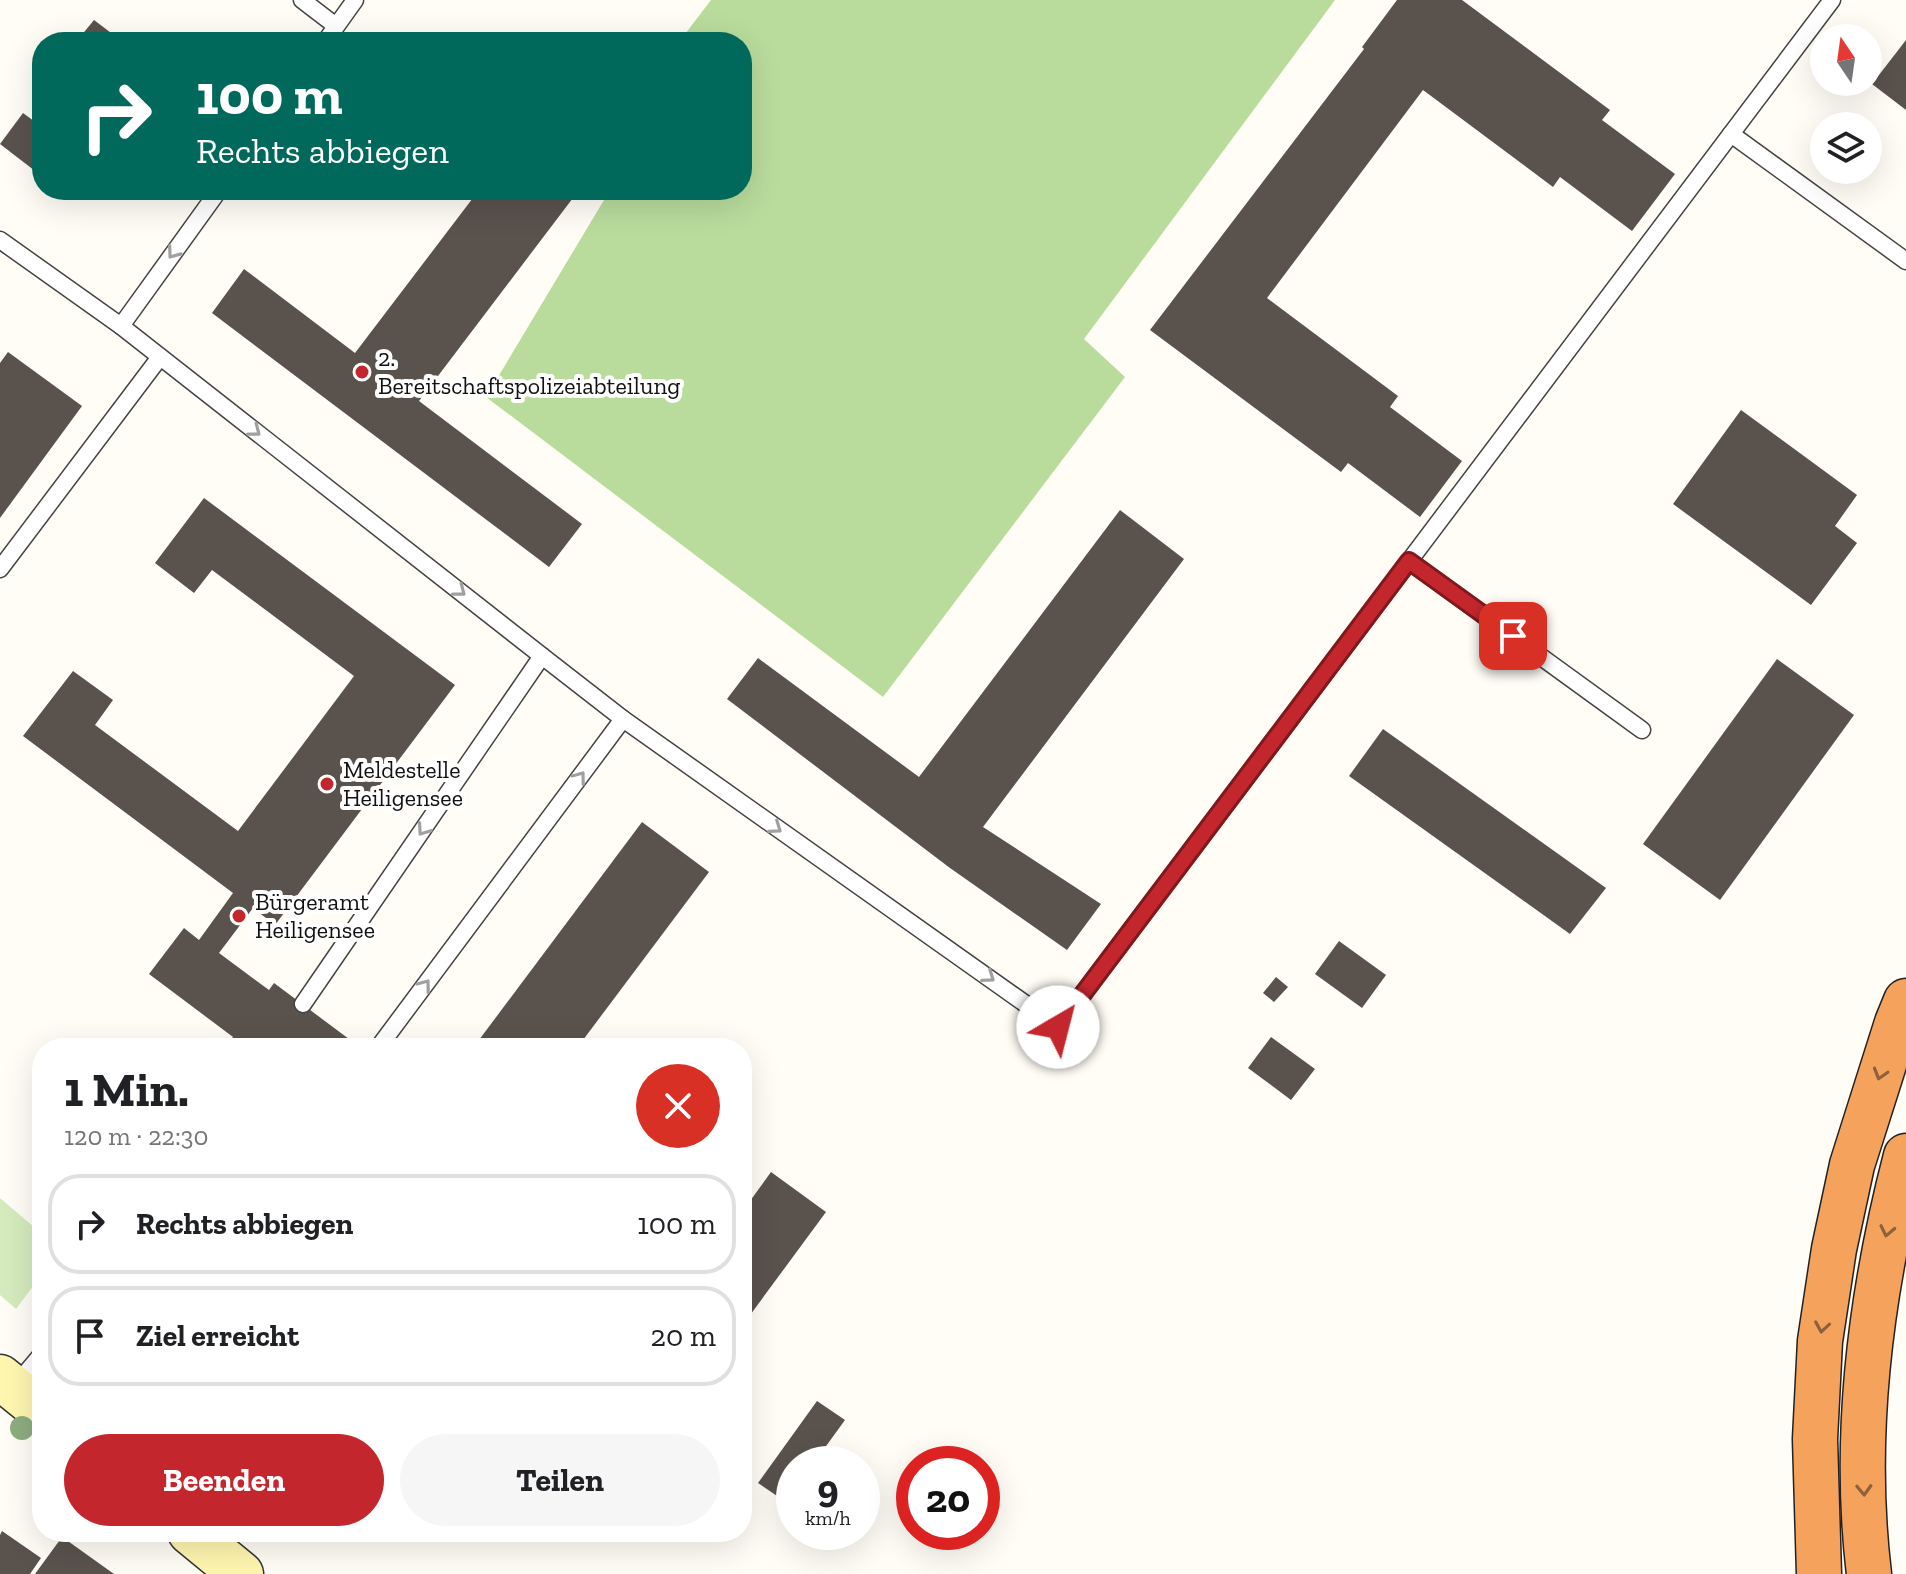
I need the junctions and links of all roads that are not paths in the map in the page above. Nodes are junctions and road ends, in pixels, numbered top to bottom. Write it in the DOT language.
graph roads {
  1 [pos="302,0"];
  2 [pos="355,0"];
  3 [pos="1832,0"];
  4 [pos="336,26"];
  5 [pos="332,32"];
  6 [pos="1731,134"];
  7 [pos="212,200"];
  8 [pos="0,240"];
  9 [pos="1906,261"];
  10 [pos="121,326"];
  11 [pos="160,357"];
  12 [pos="1409,561"];
  13 [pos="0,569"];
  14 [pos="542,656"];
  15 [pos="623,719"];
  16 [pos="1642,730"];
  17 [pos="1906,1001"];
  18 [pos="303,1004"];
  19 [pos="385,1038"];
  20 [pos="1906,1156"];
  21 [pos="32,1370"];
  22 [pos="18,1392"];
  23 [pos="202,1542"];
  24 [pos="241,1574"];
  25 [pos="1819,1574"];
  26 [pos="1869,1574"];
  1 -- 4 [label="lane"];
  2 -- 4 [label="lane"];
  3 -- 6 [label="lane"];
  4 -- 5 [label="lane"];
  6 -- 9 [label="lane"];
  6 -- 12 [label="lane"];
  7 -- 10 [label="lane, one-way"];
  8 -- 10 [label="lane"];
  10 -- 11 [label="lane"];
  11 -- 13 [label="lane"];
  11 -- 14 [label="lane, one-way"];
  15 -- 12 [label="lane, one-way"];
  12 -- 16 [label="lane"];
  14 -- 15 [label="lane"];
  14 -- 18 [label="lane, one-way"];
  19 -- 15 [label="lane, one-way"];
  17 -- 25 [label="highway, one-way"];
  20 -- 26 [label="highway, one-way"];
  21 -- 22 [label="lane"];
  23 -- 24 [label="main road"];
}
